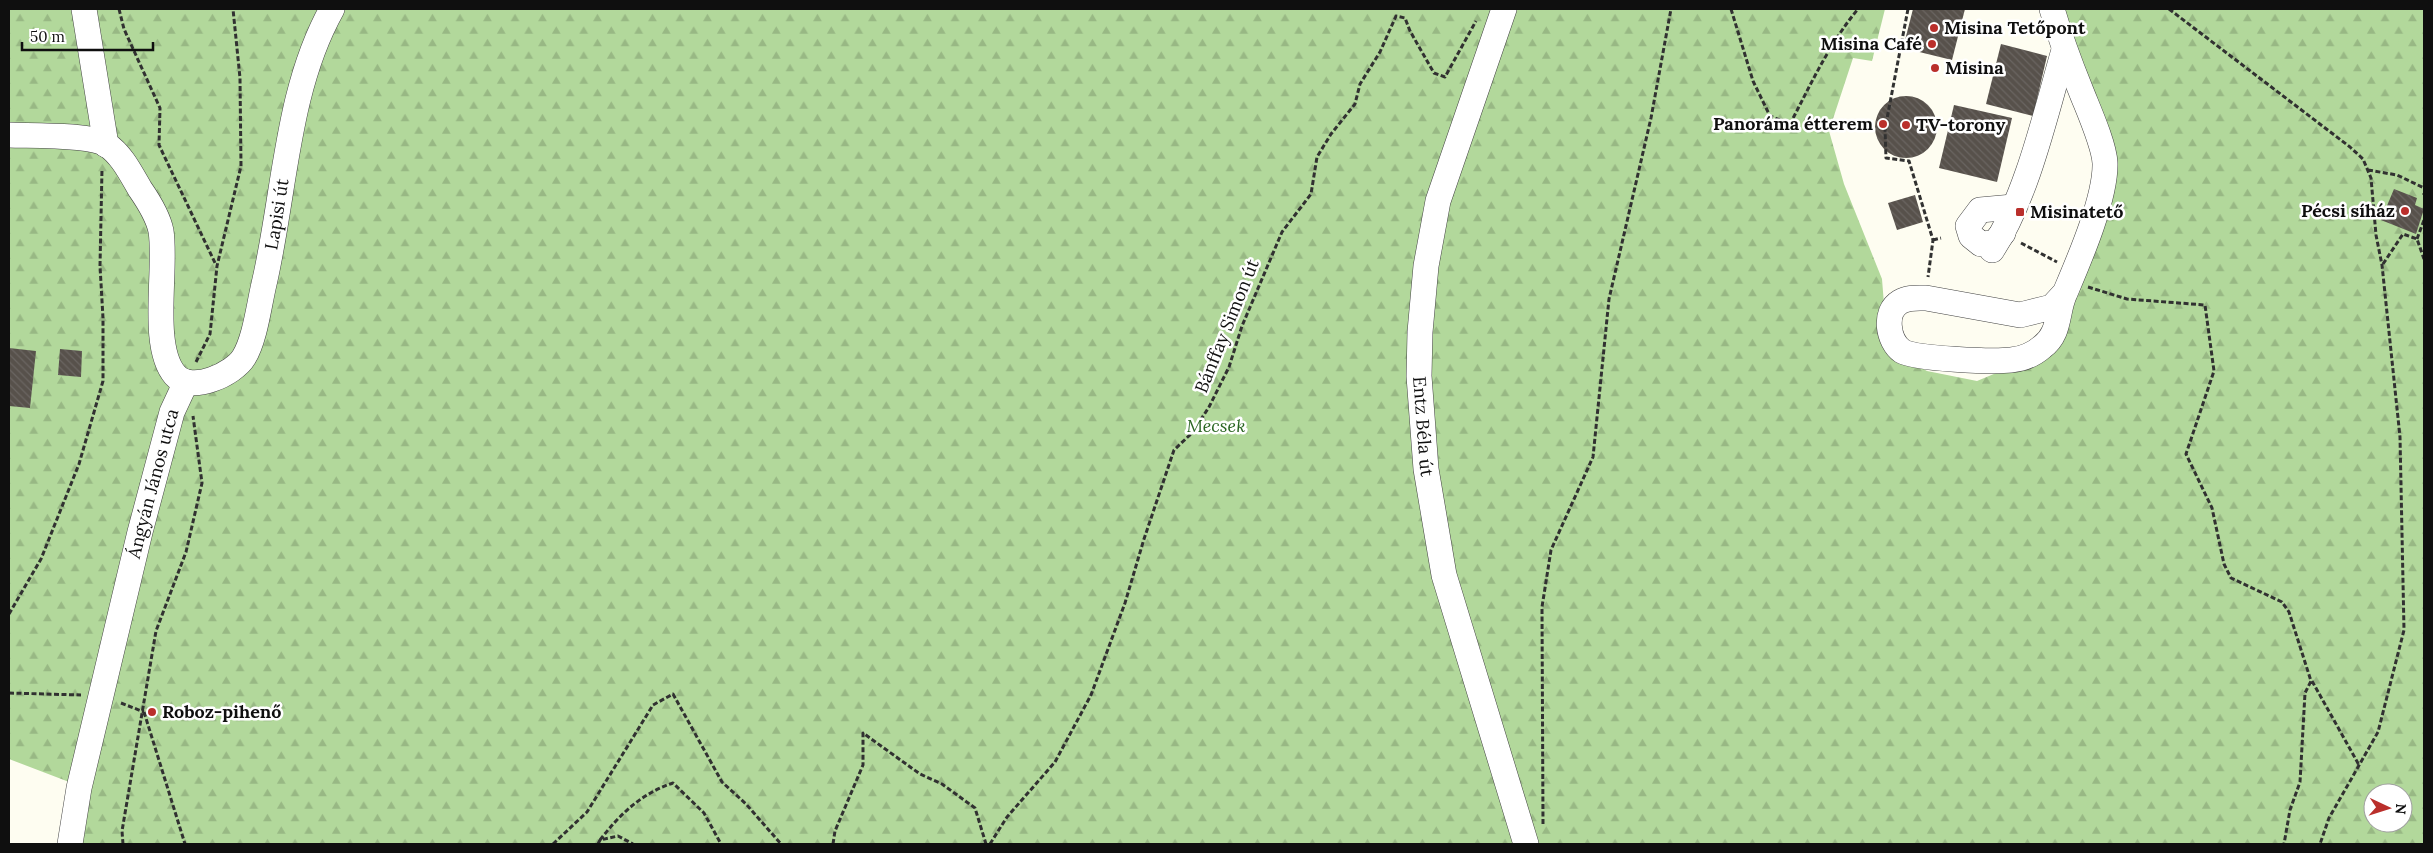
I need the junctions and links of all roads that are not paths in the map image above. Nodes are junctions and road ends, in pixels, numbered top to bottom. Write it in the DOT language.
graph roads {
  1 [pos="84,9"];
  2 [pos="332,9"];
  3 [pos="1504,9"];
  4 [pos="2052,9"];
  5 [pos="2064,50"];
  6 [pos="9,135"];
  7 [pos="103,143"];
  8 [pos="2013,207"];
  9 [pos="2067,288"];
  10 [pos="186,382"];
  11 [pos="1534,836"];
  12 [pos="70,844"];
  1 -- 7 [label="street"];
  2 -- 10 [label="street, Lapisi út"];
  3 -- 11 [label="street, Entz Béla út"];
  4 -- 5 [label="street"];
  5 -- 8 [label="street"];
  5 -- 9 [label="street"];
  6 -- 7 [label="street"];
  7 -- 10 [label="street"];
  8 -- 8 [label="street"];
  9 -- 9 [label="street"];
  10 -- 12 [label="street, Ángyán János utca"];
}
